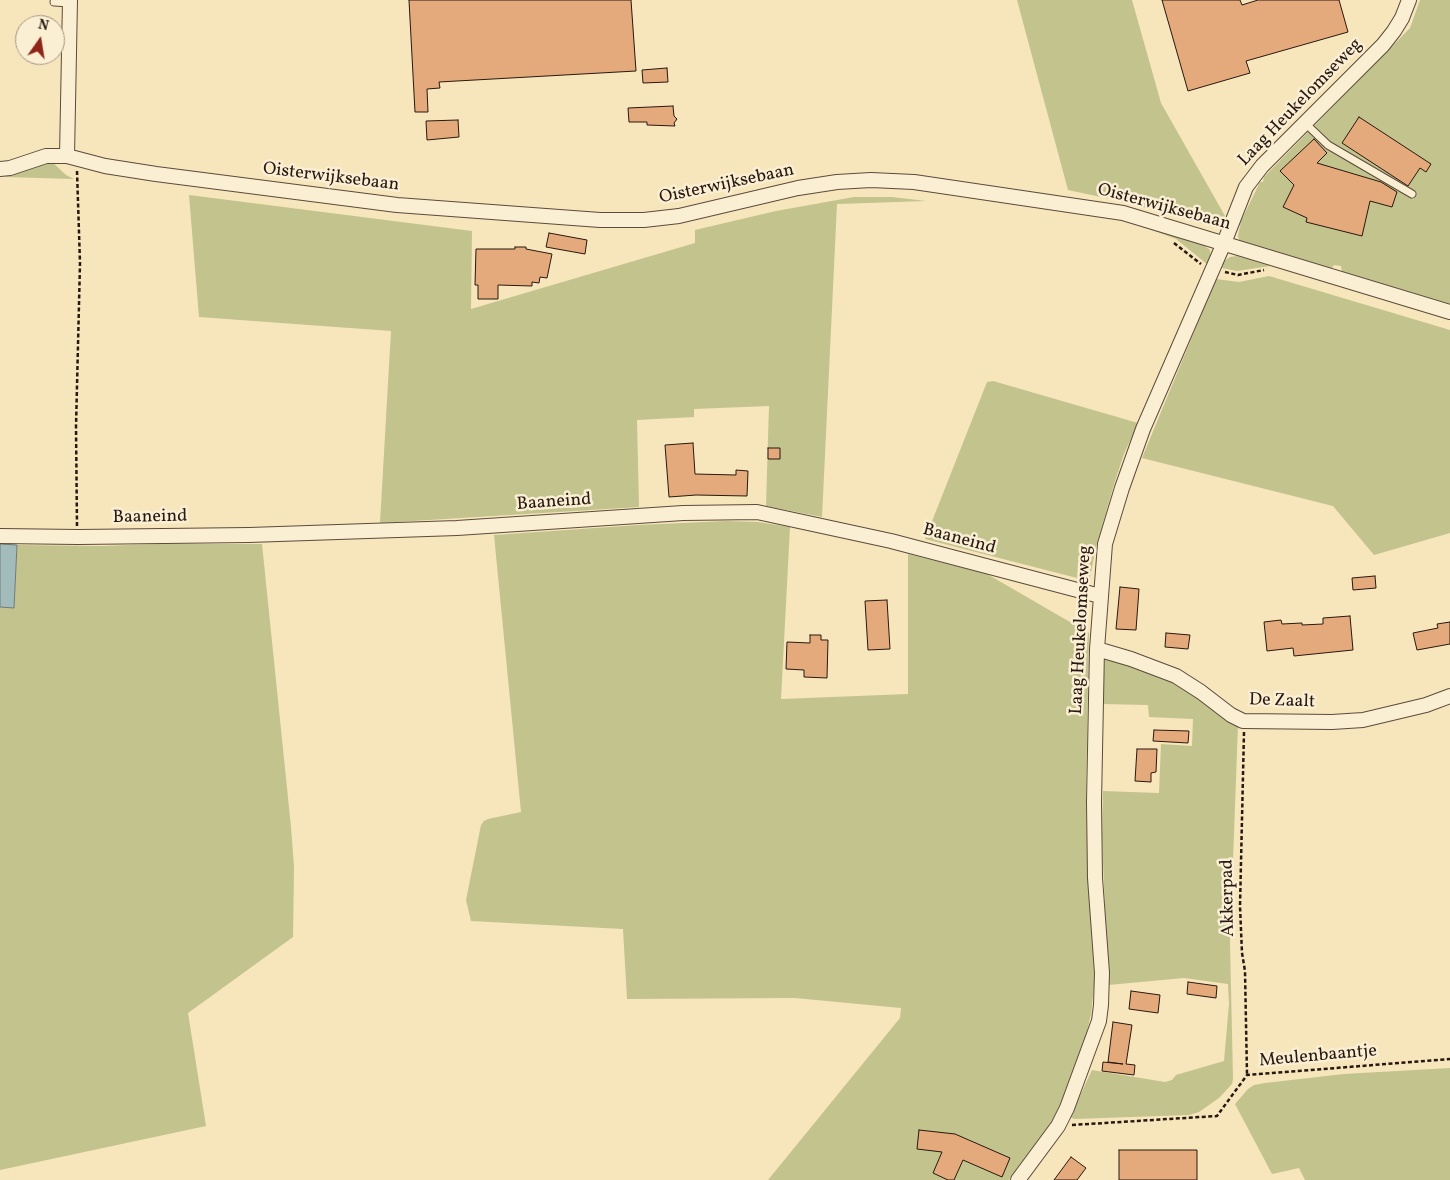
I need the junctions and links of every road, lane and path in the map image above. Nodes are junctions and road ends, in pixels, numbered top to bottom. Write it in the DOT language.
graph roads {
  1 [pos="1409,0"];
  2 [pos="70,1"];
  3 [pos="54,2"];
  4 [pos="1305,123"];
  5 [pos="67,156"];
  6 [pos="0,169"];
  7 [pos="78,170"];
  8 [pos="1412,194"];
  9 [pos="1224,243"];
  10 [pos="1450,312"];
  11 [pos="0,536"];
  12 [pos="78,537"];
  13 [pos="1100,596"];
  14 [pos="1097,649"];
  15 [pos="1450,696"];
  16 [pos="1243,721"];
  17 [pos="1450,1059"];
  18 [pos="1248,1075"];
  19 [pos="1058,1126"];
  20 [pos="1018,1180"];
  1 -- 4 [label="street, Laag Heukelomseweg"];
  2 -- 3 [label="lane"];
  2 -- 5 [label="street"];
  4 -- 8 [label="lane"];
  4 -- 9 [label="street, Laag Heukelomseweg"];
  5 -- 6 [label="street, Oisterwijksebaan"];
  5 -- 9 [label="street, Oisterwijksebaan"];
  7 -- 12 [label="path"];
  9 -- 10 [label="street, Oisterwijksebaan"];
  9 -- 13 [label="street, Laag Heukelomseweg"];
  11 -- 12 [label="street, Baaneind"];
  12 -- 13 [label="street, Baaneind"];
  13 -- 14 [label="street, Laag Heukelomseweg"];
  14 -- 16 [label="street, De Zaalt"];
  14 -- 19 [label="street, Laag Heukelomseweg"];
  15 -- 16 [label="street, De Zaalt"];
  16 -- 18 [label="path, Akkerpad"];
  17 -- 18 [label="path, Meulenbaantje"];
  18 -- 19 [label="path, Meulenbaantje"];
  19 -- 20 [label="street, Laag Heukelomseweg"];
}
